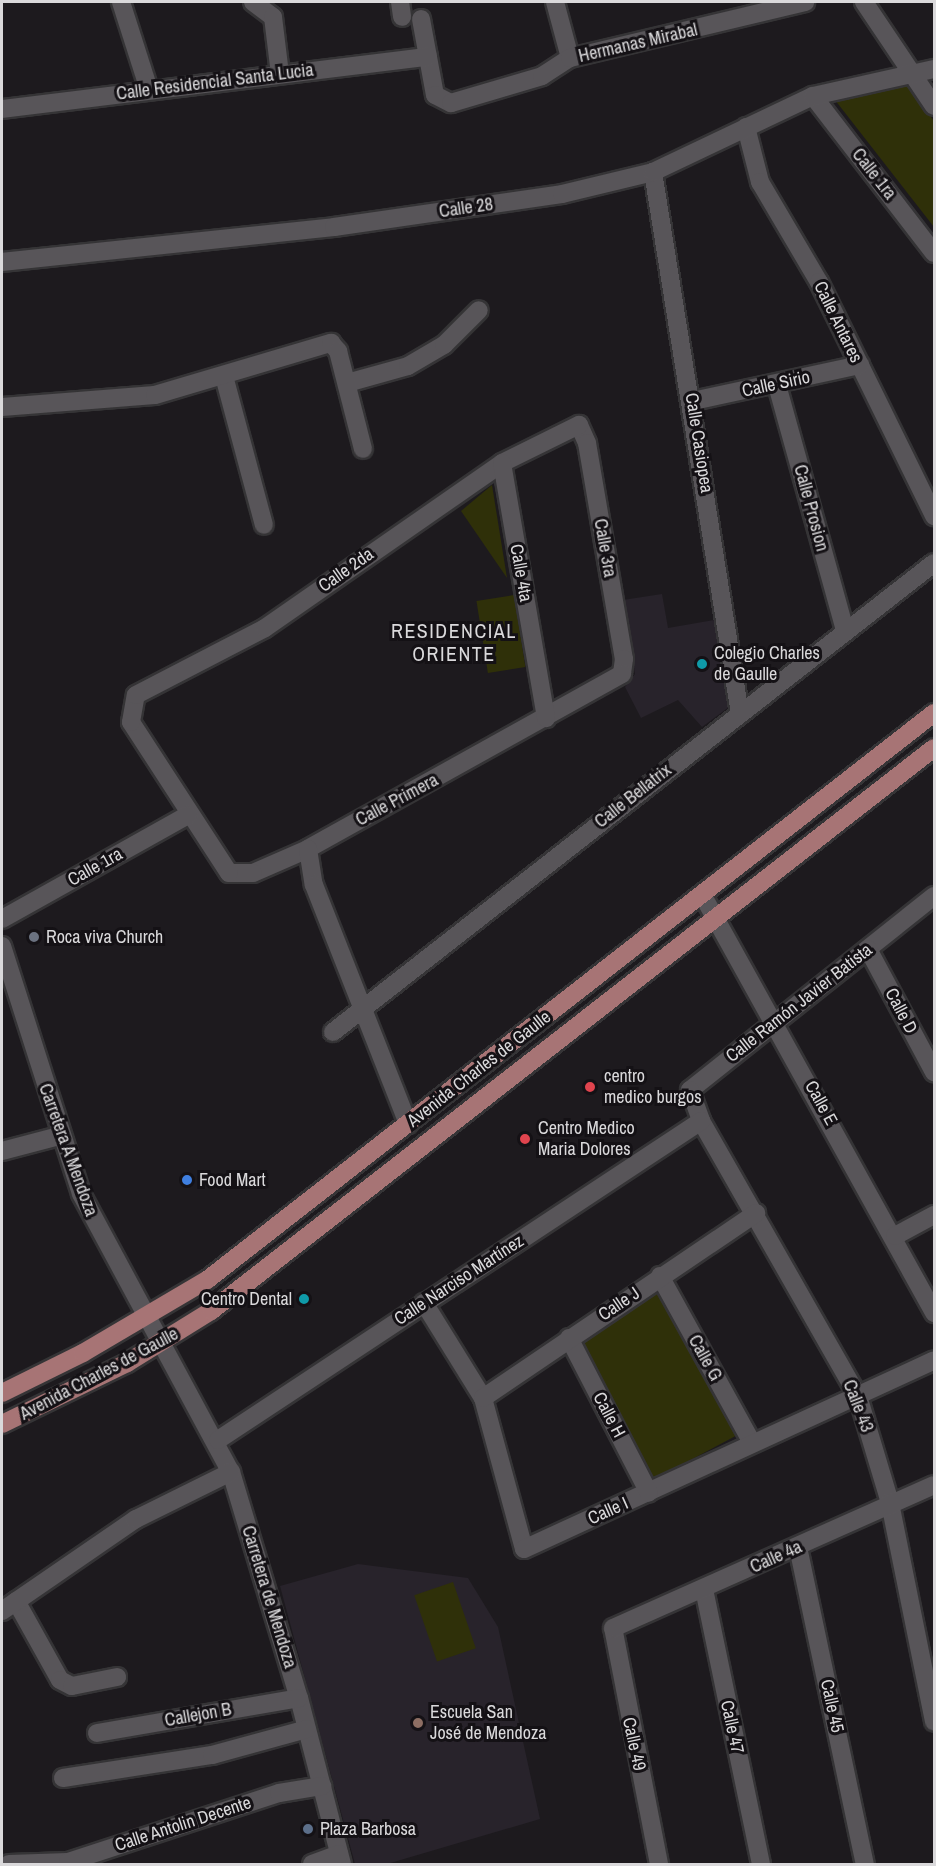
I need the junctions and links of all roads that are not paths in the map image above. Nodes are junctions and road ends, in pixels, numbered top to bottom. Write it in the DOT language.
graph roads {
  1 [pos="121,2"];
  2 [pos="253,2"];
  3 [pos="555,2"];
  4 [pos="805,2"];
  5 [pos="864,2"];
  6 [pos="421,19"];
  7 [pos="428,57"];
  8 [pos="570,58"];
  9 [pos="934,69"];
  10 [pos="280,74"];
  11 [pos="911,75"];
  12 [pos="149,90"];
  13 [pos="813,96"];
  14 [pos="934,106"];
  15 [pos="2,109"];
  16 [pos="746,127"];
  17 [pos="652,172"];
  18 [pos="934,253"];
  19 [pos="2,262"];
  20 [pos="479,310"];
  21 [pos="860,365"];
  22 [pos="224,376"];
  23 [pos="347,383"];
  24 [pos="777,385"];
  25 [pos="693,401"];
  26 [pos="2,407"];
  27 [pos="579,425"];
  28 [pos="363,449"];
  29 [pos="502,463"];
  30 [pos="934,516"];
  31 [pos="264,525"];
  32 [pos="934,563"];
  33 [pos="845,631"];
  34 [pos="622,674"];
  35 [pos="934,713"];
  36 [pos="740,714"];
  37 [pos="546,718"];
  38 [pos="934,748"];
  39 [pos="188,815"];
  40 [pos="308,849"];
  41 [pos="703,896"];
  42 [pos="934,896"];
  43 [pos="716,917"];
  44 [pos="2,919"];
  45 [pos="663,927"];
  46 [pos="2,946"];
  47 [pos="675,949"];
  48 [pos="868,949"];
  49 [pos="362,1005"];
  50 [pos="775,1019"];
  51 [pos="333,1032"];
  52 [pos="934,1072"];
  53 [pos="701,1121"];
  54 [pos="408,1124"];
  55 [pos="59,1136"];
  56 [pos="2,1151"];
  57 [pos="756,1214"];
  58 [pos="934,1215"];
  59 [pos="895,1236"];
  60 [pos="660,1276"];
  61 [pos="424,1303"];
  62 [pos="934,1313"];
  63 [pos="150,1316"];
  64 [pos="568,1338"];
  65 [pos="164,1341"];
  66 [pos="934,1360"];
  67 [pos="2,1393"];
  68 [pos="858,1396"];
  69 [pos="483,1398"];
  70 [pos="2,1424"];
  71 [pos="218,1440"];
  72 [pos="751,1441"];
  73 [pos="231,1472"];
  74 [pos="934,1485"];
  75 [pos="649,1493"];
  76 [pos="890,1503"];
  77 [pos="798,1547"];
  78 [pos="704,1589"];
  79 [pos="9,1606"];
  80 [pos="617,1625"];
  81 [pos="117,1677"];
  82 [pos="299,1698"];
  83 [pos="934,1722"];
  84 [pos="307,1729"];
  85 [pos="97,1733"];
  86 [pos="63,1778"];
  87 [pos="322,1786"];
  88 [pos="341,1859"];
  89 [pos="9,1864"];
  90 [pos="312,1864"];
  91 [pos="659,1864"];
  92 [pos="760,1864"];
  93 [pos="865,1864"];
  1 -- 12 [label="street"];
  2 -- 10 [label="street"];
  3 -- 8 [label="street"];
  4 -- 8 [label="street, Hermanas Mirabal"];
  5 -- 11 [label="street"];
  6 -- 7 [label="street"];
  7 -- 8 [label="street, Hermanas Mirabal"];
  7 -- 10 [label="street, Calle Residencial Santa Lucia"];
  9 -- 11 [label="street"];
  10 -- 12 [label="street, Calle Residencial Santa Lucia"];
  11 -- 13 [label="street, Calle 28"];
  11 -- 14 [label="street"];
  12 -- 15 [label="street, Calle Residencial Santa Lucia"];
  13 -- 16 [label="street, Calle 28"];
  13 -- 18 [label="street, Calle 1ra"];
  16 -- 17 [label="street, Calle 28"];
  16 -- 21 [label="street, Calle Antares"];
  17 -- 19 [label="street, Calle 28"];
  17 -- 25 [label="street, Calle Casiopea"];
  20 -- 23 [label="street"];
  21 -- 24 [label="street, Calle Sirio"];
  21 -- 30 [label="street, Calle Antares"];
  22 -- 23 [label="street"];
  22 -- 26 [label="street"];
  22 -- 31 [label="street"];
  23 -- 28 [label="street"];
  24 -- 25 [label="street, Calle Sirio"];
  24 -- 33 [label="street, Calle Prosion"];
  25 -- 36 [label="street, Calle Casiopea"];
  27 -- 29 [label="street, Calle 2da"];
  27 -- 34 [label="street, Calle 3ra"];
  29 -- 37 [label="street, Calle 4ta"];
  29 -- 39 [label="street, Calle 2da"];
  32 -- 33 [label="street, Calle Bellatrix"];
  33 -- 36 [label="street, Calle Bellatrix"];
  34 -- 37 [label="street, Calle Primera"];
  35 -- 41 [label="main road, Avenida Charles de Gaulle"];
  36 -- 49 [label="street, Calle Bellatrix"];
  37 -- 40 [label="street, Calle Primera"];
  38 -- 43 [label="main road, Avenida Charles de Gaulle"];
  39 -- 40 [label="street, Calle Primera"];
  39 -- 44 [label="street, Calle 1ra"];
  40 -- 49 [label="street"];
  41 -- 43 [label="street, Calle E"];
  41 -- 45 [label="main road, Avenida Charles de Gaulle"];
  42 -- 48 [label="street, Calle Ramón Javier Batista"];
  43 -- 47 [label="main road, Avenida Charles de Gaulle"];
  43 -- 50 [label="street, Calle E"];
  45 -- 47 [label="main road"];
  45 -- 54 [label="main road, Avenida Charles de Gaulle"];
  46 -- 55 [label="street, Carretera A Mendoza"];
  47 -- 65 [label="main road, Avenida Charles de Gaulle"];
  48 -- 50 [label="street, Calle Ramón Javier Batista"];
  48 -- 52 [label="street, Calle D"];
  49 -- 51 [label="street, Calle Bellatrix"];
  49 -- 54 [label="street"];
  50 -- 53 [label="street, Calle Ramón Javier Batista"];
  50 -- 59 [label="street, Calle E"];
  53 -- 57 [label="street, Calle 43"];
  53 -- 61 [label="street, Calle Narciso Martínez"];
  54 -- 63 [label="main road, Avenida Charles de Gaulle"];
  55 -- 56 [label="street"];
  55 -- 63 [label="street, Carretera A Mendoza"];
  57 -- 60 [label="street, Calle J"];
  57 -- 68 [label="street, Calle 43"];
  58 -- 59 [label="street"];
  59 -- 62 [label="street, Calle E"];
  60 -- 64 [label="street, Calle J"];
  60 -- 72 [label="street, Calle G"];
  61 -- 69 [label="street, Calle I"];
  61 -- 71 [label="street, Calle Narciso Martínez"];
  63 -- 65 [label="street, Carretera A Mendoza"];
  63 -- 67 [label="main road, Avenida Charles de Gaulle"];
  64 -- 69 [label="street, Calle J"];
  64 -- 75 [label="street, Calle H"];
  65 -- 70 [label="main road, Avenida Charles de Gaulle"];
  65 -- 71 [label="street, Carretera de Mendoza"];
  66 -- 68 [label="street, Calle I"];
  68 -- 72 [label="street, Calle I"];
  68 -- 76 [label="street, Calle 43"];
  69 -- 75 [label="street, Calle I"];
  71 -- 73 [label="street, Carretera de Mendoza"];
  72 -- 75 [label="street, Calle I"];
  73 -- 79 [label="street"];
  73 -- 82 [label="street, Carretera de Mendoza"];
  74 -- 76 [label="street, Calle 4a"];
  76 -- 77 [label="street, Calle 4a"];
  76 -- 83 [label="street, Calle 43"];
  77 -- 78 [label="street, Calle 4a"];
  77 -- 93 [label="street, Calle 45"];
  78 -- 80 [label="street, Calle 4a"];
  78 -- 92 [label="street, Calle 47"];
  79 -- 81 [label="street"];
  80 -- 91 [label="street, Calle 49"];
  82 -- 84 [label="street, Carretera de Mendoza"];
  82 -- 85 [label="street, Callejon B"];
  84 -- 86 [label="street"];
  84 -- 87 [label="street, Carretera de Mendoza"];
  87 -- 88 [label="street, Carretera de Mendoza"];
  87 -- 89 [label="street, Calle Antolin Decente"];
  88 -- 90 [label="street"];
}
